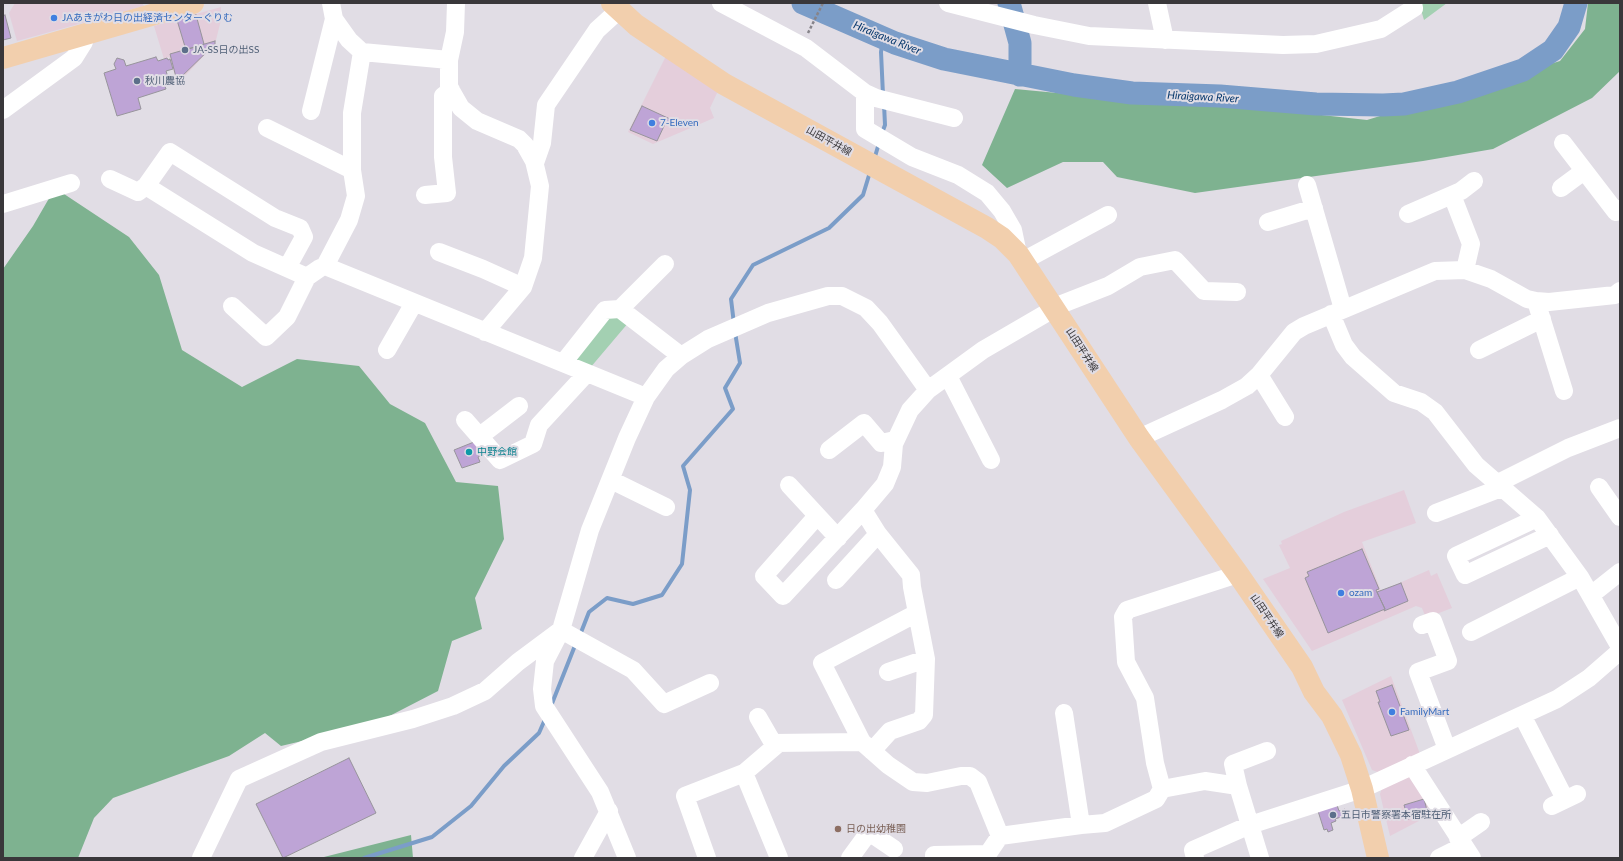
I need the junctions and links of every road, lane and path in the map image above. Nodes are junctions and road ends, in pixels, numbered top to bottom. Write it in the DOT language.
graph roads {
  1 [pos="193,3"];
  2 [pos="456,3"];
  3 [pos="721,3"];
  4 [pos="823,3"];
  5 [pos="948,3"];
  6 [pos="1157,3"];
  7 [pos="1413,3"];
  8 [pos="616,6"];
  9 [pos="333,11"];
  10 [pos="808,34"];
  11 [pos="82,35"];
  12 [pos="1165,40"];
  13 [pos="362,52"];
  14 [pos="3,58"];
  15 [pos="449,60"];
  16 [pos="451,90"];
  17 [pos="870,95"];
  18 [pos="3,110"];
  19 [pos="311,111"];
  20 [pos="954,118"];
  21 [pos="267,128"];
  22 [pos="1563,143"];
  23 [pos="535,163"];
  24 [pos="352,170"];
  25 [pos="1584,171"];
  26 [pos="110,179"];
  27 [pos="1474,181"];
  28 [pos="71,183"];
  29 [pos="1307,185"];
  30 [pos="146,186"];
  31 [pos="1561,188"];
  32 [pos="425,195"];
  33 [pos="1452,195"];
  34 [pos="3,204"];
  35 [pos="1314,208"];
  36 [pos="1620,208"];
  37 [pos="1408,214"];
  38 [pos="1108,215"];
  39 [pos="1268,222"];
  40 [pos="439,252"];
  41 [pos="1021,258"];
  42 [pos="665,264"];
  43 [pos="325,266"];
  44 [pos="287,268"];
  45 [pos="1465,270"];
  46 [pos="308,277"];
  47 [pos="523,288"];
  48 [pos="1237,292"];
  49 [pos="1618,294"];
  50 [pos="1536,301"];
  51 [pos="414,303"];
  52 [pos="232,306"];
  53 [pos="1055,308"];
  54 [pos="620,309"];
  55 [pos="1337,311"];
  56 [pos="1542,319"];
  57 [pos="485,332"];
  58 [pos="387,350"];
  59 [pos="1479,350"];
  60 [pos="681,356"];
  61 [pos="563,363"];
  62 [pos="587,373"];
  63 [pos="1259,375"];
  64 [pos="948,376"];
  65 [pos="928,390"];
  66 [pos="1564,391"];
  67 [pos="646,397"];
  68 [pos="519,406"];
  69 [pos="1285,417"];
  70 [pos="465,420"];
  71 [pos="1620,428"];
  72 [pos="480,436"];
  73 [pos="1139,438"];
  74 [pos="895,440"];
  75 [pos="829,450"];
  76 [pos="991,460"];
  77 [pos="611,480"];
  78 [pos="789,485"];
  79 [pos="1498,486"];
  80 [pos="1599,487"];
  81 [pos="666,507"];
  82 [pos="863,510"];
  83 [pos="1436,513"];
  84 [pos="817,516"];
  85 [pos="1620,517"];
  86 [pos="1537,518"];
  87 [pos="878,534"];
  88 [pos="1550,535"];
  89 [pos="838,538"];
  90 [pos="1620,572"];
  91 [pos="1238,574"];
  92 [pos="1580,577"];
  93 [pos="836,580"];
  94 [pos="1591,595"];
  95 [pos="917,613"];
  96 [pos="1422,625"];
  97 [pos="561,630"];
  98 [pos="1471,632"];
  99 [pos="1620,647"];
  100 [pos="1620,651"];
  101 [pos="926,659"];
  102 [pos="888,672"];
  103 [pos="710,683"];
  104 [pos="1064,713"];
  105 [pos="1522,715"];
  106 [pos="758,717"];
  107 [pos="779,743"];
  108 [pos="867,746"];
  109 [pos="1447,749"];
  110 [pos="1267,751"];
  111 [pos="1412,765"];
  112 [pos="744,773"];
  113 [pos="1238,786"];
  114 [pos="1162,789"];
  115 [pos="1362,789"];
  116 [pos="1564,800"];
  117 [pos="610,811"];
  118 [pos="1481,822"];
  119 [pos="1081,825"];
  120 [pos="1250,825"];
  121 [pos="1000,836"];
  122 [pos="1464,847"];
  123 [pos="894,849"];
  124 [pos="934,852"];
  125 [pos="1190,855"];
  126 [pos="986,856"];
  127 [pos="201,858"];
  128 [pos="583,858"];
  129 [pos="627,858"];
  130 [pos="707,858"];
  131 [pos="779,858"];
  132 [pos="850,858"];
  133 [pos="1260,858"];
  134 [pos="1378,858"];
  135 [pos="1439,858"];
  1 -- 11 [label="main road"];
  2 -- 15 [label="street"];
  3 -- 17 [label="street"];
  4 -- 10 [label="path"];
  5 -- 12 [label="street"];
  6 -- 12 [label="street"];
  7 -- 12 [label="street"];
  8 -- 23 [label="street"];
  8 -- 41 [label="main road, 山田平井線"];
  9 -- 13 [label="street"];
  9 -- 19 [label="street"];
  11 -- 14 [label="main road"];
  11 -- 18 [label="street"];
  13 -- 15 [label="street"];
  13 -- 24 [label="street"];
  15 -- 16 [label="street"];
  16 -- 23 [label="street"];
  16 -- 32 [label="street"];
  17 -- 20 [label="street"];
  17 -- 41 [label="street"];
  21 -- 24 [label="street"];
  22 -- 25 [label="street"];
  23 -- 47 [label="street"];
  24 -- 43 [label="street"];
  25 -- 31 [label="street"];
  25 -- 36 [label="street"];
  26 -- 30 [label="street"];
  27 -- 33 [label="street"];
  28 -- 34 [label="street"];
  29 -- 35 [label="street"];
  30 -- 44 [label="street"];
  30 -- 44 [label="street"];
  33 -- 37 [label="street"];
  33 -- 45 [label="street"];
  35 -- 39 [label="street"];
  35 -- 55 [label="street"];
  38 -- 41 [label="street"];
  40 -- 47 [label="street"];
  41 -- 53 [label="main road, 山田平井線"];
  42 -- 54 [label="street"];
  43 -- 46 [label="street"];
  43 -- 51 [label="street"];
  44 -- 46 [label="street"];
  45 -- 50 [label="street"];
  45 -- 55 [label="street"];
  46 -- 52 [label="street"];
  47 -- 57 [label="street"];
  48 -- 53 [label="street"];
  49 -- 50 [label="street"];
  50 -- 56 [label="street"];
  51 -- 57 [label="street"];
  51 -- 58 [label="street"];
  53 -- 64 [label="street"];
  53 -- 73 [label="main road, 山田平井線"];
  54 -- 60 [label="street"];
  54 -- 61 [label="street"];
  55 -- 63 [label="street"];
  55 -- 79 [label="street"];
  56 -- 59 [label="street"];
  56 -- 66 [label="street"];
  57 -- 61 [label="street"];
  60 -- 65 [label="street"];
  60 -- 67 [label="street"];
  61 -- 62 [label="street"];
  62 -- 67 [label="street"];
  62 -- 72 [label="street"];
  63 -- 69 [label="street"];
  63 -- 73 [label="street"];
  64 -- 65 [label="street"];
  64 -- 76 [label="street"];
  65 -- 74 [label="street"];
  67 -- 77 [label="street"];
  68 -- 72 [label="street"];
  70 -- 72 [label="street"];
  71 -- 79 [label="street"];
  73 -- 91 [label="main road, 山田平井線"];
  74 -- 75 [label="street"];
  74 -- 82 [label="street"];
  77 -- 81 [label="street"];
  77 -- 97 [label="street"];
  78 -- 84 [label="street"];
  79 -- 83 [label="street"];
  79 -- 86 [label="street"];
  80 -- 85 [label="street"];
  82 -- 87 [label="street"];
  82 -- 89 [label="street"];
  84 -- 89 [label="street"];
  84 -- 89 [label="street"];
  86 -- 88 [label="street"];
  86 -- 88 [label="street"];
  87 -- 93 [label="street"];
  87 -- 95 [label="street"];
  88 -- 92 [label="street"];
  90 -- 94 [label="street"];
  91 -- 114 [label="street"];
  91 -- 115 [label="main road, 山田平井線"];
  92 -- 94 [label="street"];
  92 -- 98 [label="street"];
  94 -- 99 [label="street"];
  95 -- 101 [label="street"];
  95 -- 108 [label="street"];
  96 -- 109 [label="street"];
  97 -- 103 [label="street"];
  97 -- 117 [label="street"];
  97 -- 127 [label="street"];
  100 -- 105 [label="street"];
  101 -- 102 [label="street"];
  101 -- 108 [label="street"];
  104 -- 119 [label="street"];
  105 -- 109 [label="street"];
  105 -- 116 [label="street"];
  106 -- 107 [label="street"];
  107 -- 108 [label="street"];
  107 -- 112 [label="street"];
  108 -- 121 [label="street"];
  109 -- 111 [label="street"];
  110 -- 113 [label="street"];
  111 -- 115 [label="street"];
  111 -- 122 [label="street"];
  112 -- 130 [label="street"];
  112 -- 131 [label="street"];
  113 -- 114 [label="street"];
  113 -- 120 [label="street"];
  114 -- 119 [label="street"];
  115 -- 120 [label="street"];
  115 -- 134 [label="main road, 山田平井線"];
  117 -- 128 [label="street"];
  117 -- 129 [label="street"];
  118 -- 122 [label="street"];
  119 -- 121 [label="street"];
  120 -- 125 [label="street"];
  120 -- 133 [label="street"];
  121 -- 126 [label="street"];
  122 -- 135 [label="street"];
  123 -- 132 [label="street"];
  124 -- 126 [label="street"];
}
